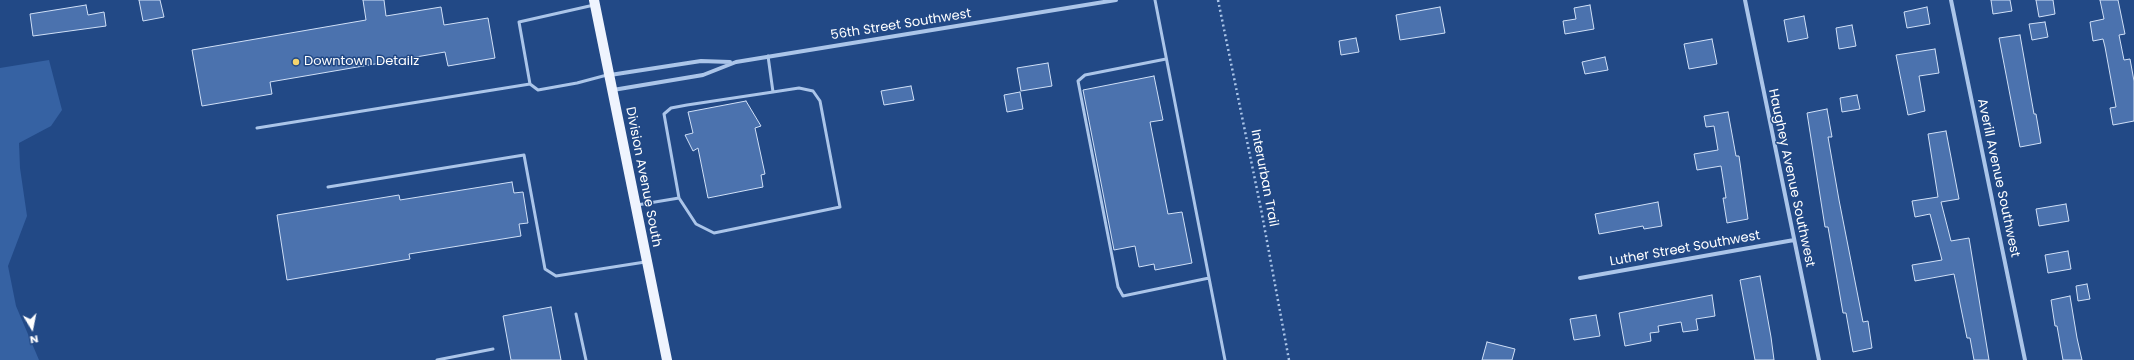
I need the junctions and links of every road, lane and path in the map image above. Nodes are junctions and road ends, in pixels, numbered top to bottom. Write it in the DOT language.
graph roads {
  1 [pos="1116,0"];
  2 [pos="1155,0"];
  3 [pos="1218,0"];
  4 [pos="1745,0"];
  5 [pos="1952,0"];
  6 [pos="594,2"];
  7 [pos="768,56"];
  8 [pos="1166,58"];
  9 [pos="736,62"];
  10 [pos="609,75"];
  11 [pos="530,84"];
  12 [pos="613,90"];
  13 [pos="773,92"];
  14 [pos="257,128"];
  15 [pos="328,186"];
  16 [pos="679,198"];
  17 [pos="636,205"];
  18 [pos="1794,240"];
  19 [pos="647,262"];
  20 [pos="1209,278"];
  21 [pos="1580,278"];
  22 [pos="576,314"];
  23 [pos="493,349"];
  24 [pos="437,360"];
  25 [pos="586,360"];
  26 [pos="667,360"];
  27 [pos="1225,360"];
  28 [pos="1289,360"];
  29 [pos="1819,360"];
  30 [pos="2026,360"];
  1 -- 7 [label="street, 56th Street Southwest"];
  2 -- 8 [label="lane"];
  3 -- 28 [label="path, Interurban Trail"];
  4 -- 18 [label="street, Haughey Avenue Southwest"];
  5 -- 30 [label="street, Averill Avenue Southwest"];
  6 -- 10 [label="main road, Division Avenue South"];
  6 -- 11 [label="lane"];
  7 -- 9 [label="street, 56th Street Southwest"];
  7 -- 13 [label="lane"];
  8 -- 20 [label="lane"];
  8 -- 20 [label="lane"];
  9 -- 10 [label="street, 56th Street Southwest"];
  9 -- 12 [label="street, 56th Street Southwest"];
  10 -- 11 [label="lane"];
  10 -- 12 [label="main road, Division Avenue South"];
  11 -- 14 [label="lane"];
  12 -- 17 [label="main road, Division Avenue South"];
  13 -- 16 [label="lane"];
  13 -- 16 [label="lane"];
  15 -- 19 [label="lane"];
  16 -- 17 [label="lane"];
  17 -- 19 [label="main road, Division Avenue South"];
  18 -- 21 [label="street, Luther Street Southwest"];
  18 -- 29 [label="street, Haughey Avenue Southwest"];
  19 -- 26 [label="main road, Division Avenue South"];
  20 -- 27 [label="lane"];
  22 -- 25 [label="lane"];
  23 -- 24 [label="lane"];
}
